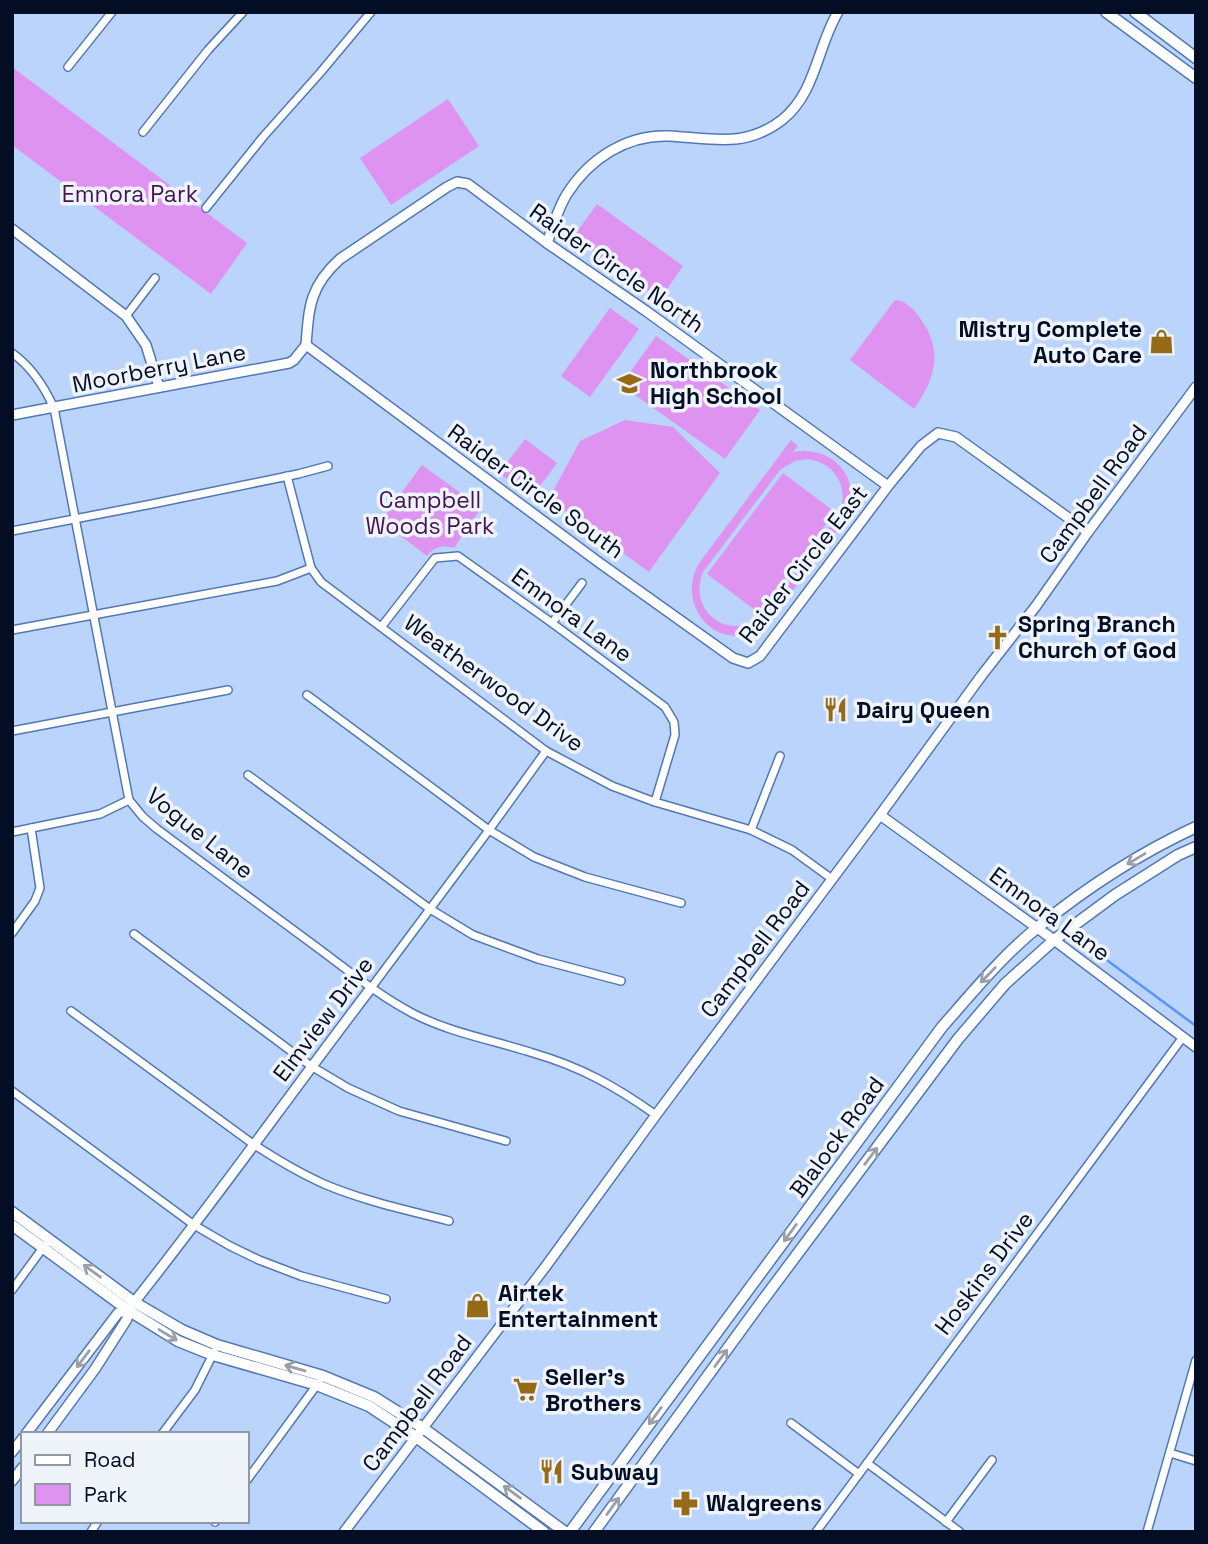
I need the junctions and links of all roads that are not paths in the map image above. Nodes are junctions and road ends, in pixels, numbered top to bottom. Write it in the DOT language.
graph roads {
  1 [pos="111,12"];
  2 [pos="243,12"];
  3 [pos="371,12"];
  4 [pos="838,12"];
  5 [pos="1106,12"];
  6 [pos="1135,12"];
  7 [pos="1176,43"];
  8 [pos="1164,55"];
  9 [pos="1196,58"];
  10 [pos="68,67"];
  11 [pos="1196,78"];
  12 [pos="143,132"];
  13 [pos="205,208"];
  14 [pos="12,229"];
  15 [pos="547,243"];
  16 [pos="155,278"];
  17 [pos="126,316"];
  18 [pos="306,345"];
  19 [pos="12,353"];
  20 [pos="159,387"];
  21 [pos="1196,387"];
  22 [pos="54,408"];
  23 [pos="12,415"];
  24 [pos="328,466"];
  25 [pos="287,476"];
  26 [pos="888,486"];
  27 [pos="75,519"];
  28 [pos="12,531"];
  29 [pos="1088,532"];
  30 [pos="311,568"];
  31 [pos="582,583"];
  32 [pos="94,614"];
  33 [pos="552,623"];
  34 [pos="382,626"];
  35 [pos="12,630"];
  36 [pos="748,663"];
  37 [pos="228,690"];
  38 [pos="307,695"];
  39 [pos="111,713"];
  40 [pos="12,731"];
  41 [pos="546,751"];
  42 [pos="779,757"];
  43 [pos="248,775"];
  44 [pos="128,800"];
  45 [pos="655,802"];
  46 [pos="880,815"];
  47 [pos="1196,827"];
  48 [pos="31,828"];
  49 [pos="489,830"];
  50 [pos="751,830"];
  51 [pos="12,832"];
  52 [pos="1196,847"];
  53 [pos="831,879"];
  54 [pos="681,903"];
  55 [pos="430,909"];
  56 [pos="1037,928"];
  57 [pos="12,933"];
  58 [pos="134,933"];
  59 [pos="1054,940"];
  60 [pos="621,981"];
  61 [pos="371,988"];
  62 [pos="71,1011"];
  63 [pos="1183,1037"];
  64 [pos="1196,1046"];
  65 [pos="311,1066"];
  66 [pos="907,1075"];
  67 [pos="921,1088"];
  68 [pos="12,1091"];
  69 [pos="656,1115"];
  70 [pos="506,1141"];
  71 [pos="253,1144"];
  72 [pos="829,1180"];
  73 [pos="844,1192"];
  74 [pos="12,1212"];
  75 [pos="449,1221"];
  76 [pos="12,1225"];
  77 [pos="194,1225"];
  78 [pos="46,1243"];
  79 [pos="12,1290"];
  80 [pos="746,1293"];
  81 [pos="386,1299"];
  82 [pos="760,1304"];
  83 [pos="131,1306"];
  84 [pos="215,1350"];
  85 [pos="1196,1360"];
  86 [pos="323,1376"];
  87 [pos="317,1385"];
  88 [pos="791,1423"];
  89 [pos="28,1432"];
  90 [pos="48,1432"];
  91 [pos="164,1432"];
  92 [pos="420,1432"];
  93 [pos="639,1439"];
  94 [pos="652,1453"];
  95 [pos="1170,1453"];
  96 [pos="992,1460"];
  97 [pos="1196,1461"];
  98 [pos="867,1463"];
  99 [pos="859,1474"];
  100 [pos="248,1479"];
  101 [pos="946,1522"];
  102 [pos="344,1532"];
  103 [pos="544,1532"];
  104 [pos="568,1532"];
  105 [pos="594,1532"];
  106 [pos="816,1532"];
  107 [pos="960,1532"];
  108 [pos="1147,1532"];
  1 -- 10 [label="street"];
  2 -- 12 [label="street"];
  3 -- 13 [label="street"];
  4 -- 15 [label="street"];
  5 -- 8 [label="main road"];
  6 -- 7 [label="main road"];
  7 -- 8 [label="main road"];
  7 -- 9 [label="main road"];
  8 -- 11 [label="main road"];
  14 -- 17 [label="street"];
  15 -- 18 [label="street, Raider Circle North"];
  15 -- 26 [label="street, Raider Circle North"];
  16 -- 17 [label="street"];
  17 -- 20 [label="street"];
  18 -- 20 [label="street, Moorberry Lane"];
  18 -- 36 [label="street, Raider Circle South"];
  19 -- 22 [label="street, Vogue Lane"];
  20 -- 22 [label="street, Moorberry Lane"];
  21 -- 29 [label="street, Campbell Road"];
  22 -- 23 [label="street, Moorberry Lane"];
  22 -- 27 [label="street, Vogue Lane"];
  24 -- 25 [label="street"];
  25 -- 27 [label="street"];
  25 -- 30 [label="street"];
  26 -- 29 [label="street"];
  26 -- 36 [label="street, Raider Circle East"];
  27 -- 28 [label="street"];
  27 -- 32 [label="street, Vogue Lane"];
  29 -- 46 [label="street, Campbell Road"];
  30 -- 32 [label="street"];
  30 -- 34 [label="street, Weatherwood Drive"];
  31 -- 33 [label="street"];
  32 -- 35 [label="street"];
  32 -- 39 [label="street, Vogue Lane"];
  33 -- 34 [label="street, Emnora Lane"];
  33 -- 45 [label="street, Emnora Lane"];
  34 -- 41 [label="street, Weatherwood Drive"];
  37 -- 39 [label="street"];
  38 -- 49 [label="street"];
  39 -- 40 [label="street"];
  39 -- 44 [label="street, Vogue Lane"];
  41 -- 45 [label="street, Weatherwood Drive"];
  41 -- 49 [label="street, Elmview Drive"];
  42 -- 50 [label="street"];
  43 -- 55 [label="street"];
  44 -- 48 [label="street"];
  44 -- 61 [label="street, Vogue Lane"];
  45 -- 50 [label="street, Weatherwood Drive"];
  46 -- 53 [label="street, Campbell Road"];
  46 -- 56 [label="street, Emnora Lane"];
  47 -- 56 [label="main road, Blalock Road, one-way"];
  48 -- 51 [label="street"];
  48 -- 57 [label="street"];
  49 -- 54 [label="street"];
  49 -- 55 [label="street, Elmview Drive"];
  50 -- 53 [label="street, Weatherwood Drive"];
  52 -- 59 [label="main road, Blalock Road"];
  53 -- 69 [label="street, Campbell Road"];
  55 -- 60 [label="street"];
  55 -- 61 [label="street, Elmview Drive"];
  56 -- 59 [label="street, Emnora Lane"];
  56 -- 66 [label="main road, Blalock Road, one-way"];
  58 -- 65 [label="street"];
  59 -- 63 [label="street, Emnora Lane"];
  59 -- 67 [label="main road, Blalock Road"];
  61 -- 65 [label="street, Elmview Drive"];
  61 -- 69 [label="street, Vogue Lane"];
  62 -- 71 [label="street"];
  63 -- 64 [label="street, Emnora Lane"];
  63 -- 98 [label="street, Hoskins Drive"];
  65 -- 70 [label="street"];
  65 -- 71 [label="street, Elmview Drive"];
  66 -- 67 [label="main road"];
  66 -- 72 [label="main road, Blalock Road"];
  73 -- 67 [label="main road, Blalock Road, one-way"];
  68 -- 77 [label="street"];
  69 -- 92 [label="street, Campbell Road"];
  71 -- 75 [label="street"];
  71 -- 77 [label="street, Elmview Drive"];
  72 -- 73 [label="main road"];
  72 -- 80 [label="main road, Blalock Road, one-way"];
  73 -- 82 [label="main road, Blalock Road"];
  74 -- 78 [label="main road"];
  76 -- 78 [label="main road"];
  77 -- 81 [label="street"];
  77 -- 83 [label="street, Elmview Drive"];
  78 -- 79 [label="street"];
  78 -- 83 [label="main road"];
  80 -- 82 [label="main road"];
  80 -- 93 [label="main road, Blalock Road, one-way"];
  94 -- 82 [label="main road, Blalock Road, one-way"];
  83 -- 84 [label="main road"];
  83 -- 89 [label="street, Elmview Drive, one-way"];
  83 -- 90 [label="street, Elmview Drive"];
  86 -- 84 [label="main road, one-way"];
  84 -- 87 [label="main road"];
  84 -- 91 [label="street"];
  85 -- 95 [label="street"];
  86 -- 87 [label="street"];
  86 -- 92 [label="main road"];
  87 -- 92 [label="main road"];
  87 -- 100 [label="street"];
  88 -- 99 [label="street"];
  92 -- 102 [label="street, Campbell Road"];
  92 -- 103 [label="main road"];
  104 -- 92 [label="main road, one-way"];
  93 -- 94 [label="main road"];
  93 -- 104 [label="main road, Blalock Road"];
  105 -- 94 [label="main road, Blalock Road, one-way"];
  95 -- 97 [label="street"];
  95 -- 108 [label="street"];
  96 -- 101 [label="street"];
  98 -- 99 [label="street, Hoskins Drive"];
  98 -- 101 [label="street"];
  99 -- 106 [label="street, Hoskins Drive"];
  101 -- 107 [label="street"];
}
